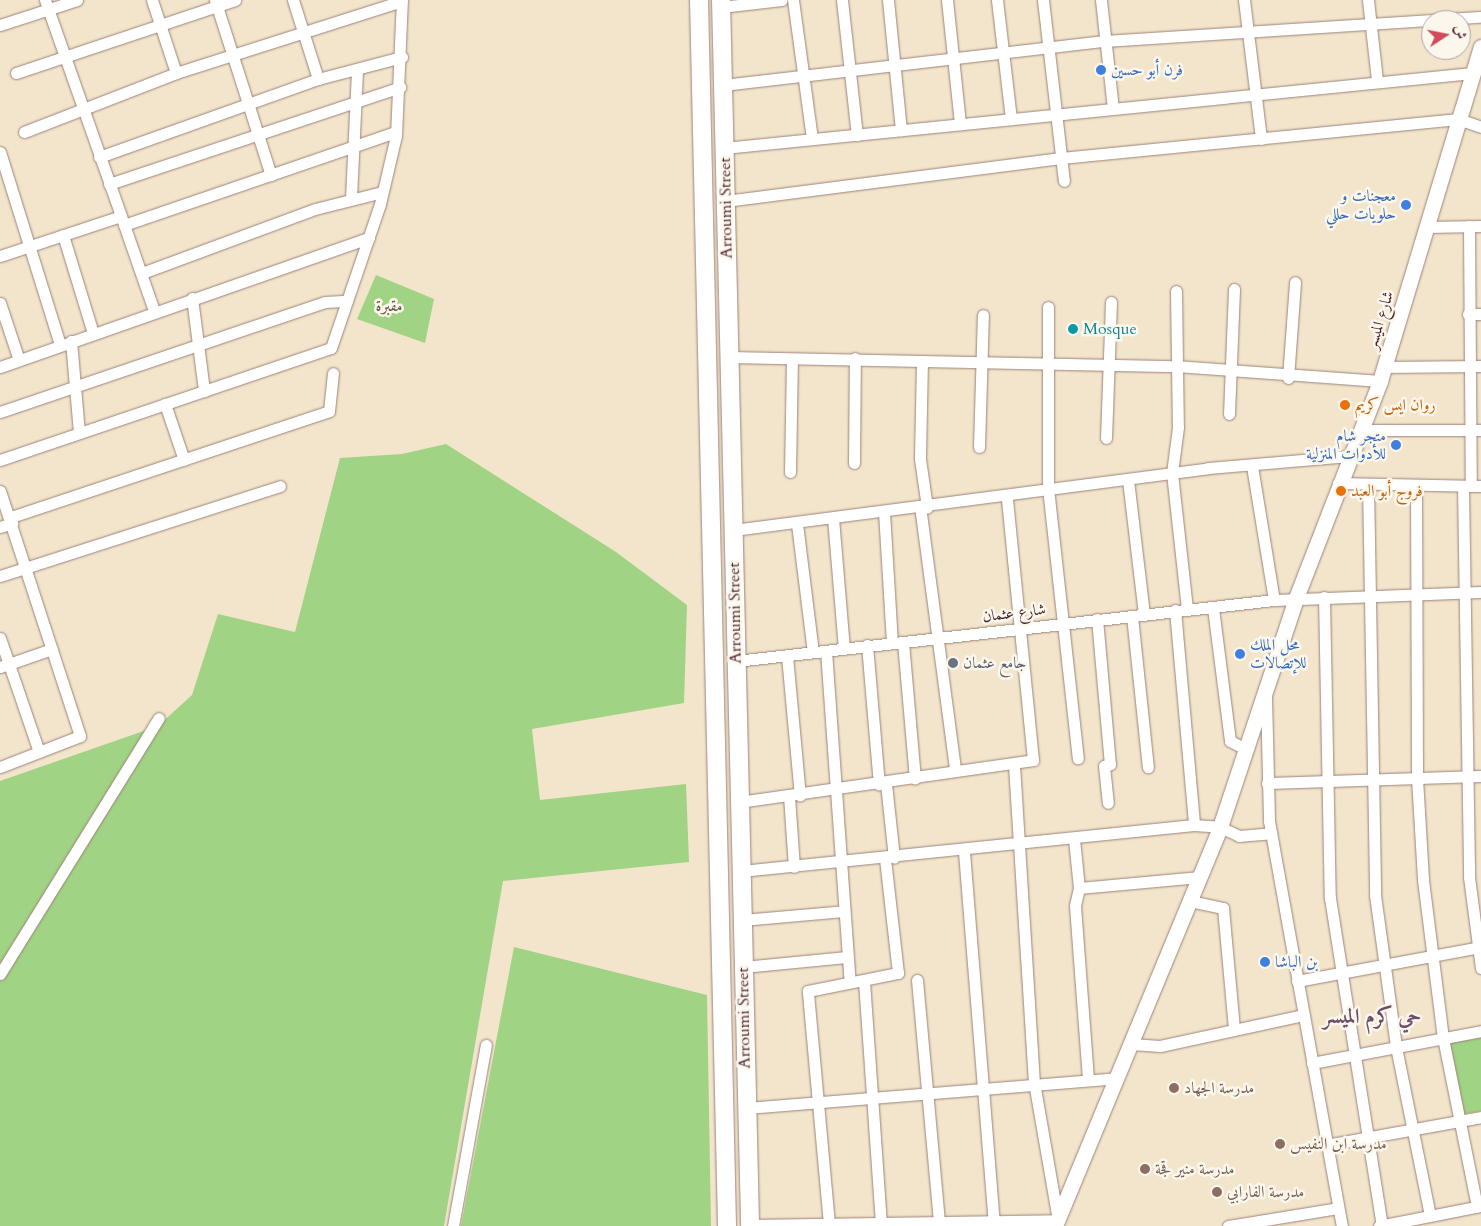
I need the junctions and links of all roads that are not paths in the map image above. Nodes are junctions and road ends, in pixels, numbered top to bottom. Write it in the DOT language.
graph roads {
  1 [pos="77,0"];
  2 [pos="152,0"];
  3 [pos="235,0"];
  4 [pos="293,0"];
  5 [pos="698,0"];
  6 [pos="782,0"];
  7 [pos="792,0"];
  8 [pos="842,0"];
  9 [pos="888,0"];
  10 [pos="948,0"];
  11 [pos="997,0"];
  12 [pos="1043,0"];
  13 [pos="1101,0"];
  14 [pos="1244,0"];
  15 [pos="1368,0"];
  16 [pos="402,1"];
  17 [pos="216,3"];
  18 [pos="721,3"];
  19 [pos="46,5"];
  20 [pos="1481,17"];
  21 [pos="1372,23"];
  22 [pos="0,25"];
  23 [pos="160,26"];
  24 [pos="303,31"];
  25 [pos="1249,31"];
  26 [pos="1106,41"];
  27 [pos="1049,47"];
  28 [pos="1003,53"];
  29 [pos="231,55"];
  30 [pos="62,56"];
  31 [pos="402,57"];
  32 [pos="954,58"];
  33 [pos="1478,60"];
  34 [pos="895,65"];
  35 [pos="356,69"];
  36 [pos="850,70"];
  37 [pos="16,73"];
  38 [pos="176,73"];
  39 [pos="803,76"];
  40 [pos="318,79"];
  41 [pos="1377,80"];
  42 [pos="723,85"];
  43 [pos="400,88"];
  44 [pos="1256,96"];
  45 [pos="355,102"];
  46 [pos="248,103"];
  47 [pos="1113,108"];
  48 [pos="80,110"];
  49 [pos="1056,114"];
  50 [pos="1011,118"];
  51 [pos="1458,119"];
  52 [pos="960,124"];
  53 [pos="1481,127"];
  54 [pos="902,130"];
  55 [pos="257,131"];
  56 [pos="24,132"];
  57 [pos="396,132"];
  58 [pos="857,134"];
  59 [pos="812,139"];
  60 [pos="1261,139"];
  61 [pos="353,147"];
  62 [pos="724,148"];
  63 [pos="0,152"];
  64 [pos="98,157"];
  65 [pos="1061,158"];
  66 [pos="271,175"];
  67 [pos="1064,181"];
  68 [pos="109,184"];
  69 [pos="382,192"];
  70 [pos="351,198"];
  71 [pos="726,201"];
  72 [pos="123,221"];
  73 [pos="1469,226"];
  74 [pos="1481,226"];
  75 [pos="1426,227"];
  76 [pos="64,235"];
  77 [pos="369,238"];
  78 [pos="32,246"];
  79 [pos="0,256"];
  80 [pos="142,273"];
  81 [pos="1295,282"];
  82 [pos="1234,289"];
  83 [pos="1176,291"];
  84 [pos="192,298"];
  85 [pos="347,301"];
  86 [pos="1110,302"];
  87 [pos="0,303"];
  88 [pos="1048,307"];
  89 [pos="154,311"];
  90 [pos="1468,314"];
  91 [pos="1481,314"];
  92 [pos="983,315"];
  93 [pos="94,333"];
  94 [pos="65,343"];
  95 [pos="198,345"];
  96 [pos="729,357"];
  97 [pos="855,358"];
  98 [pos="18,360"];
  99 [pos="792,360"];
  100 [pos="922,361"];
  101 [pos="981,362"];
  102 [pos="1046,364"];
  103 [pos="1109,366"];
  104 [pos="1176,366"];
  105 [pos="1468,366"];
  106 [pos="1481,366"];
  107 [pos="0,367"];
  108 [pos="1232,371"];
  109 [pos="333,373"];
  110 [pos="1382,374"];
  111 [pos="1288,378"];
  112 [pos="74,387"];
  113 [pos="204,391"];
  114 [pos="165,404"];
  115 [pos="0,412"];
  116 [pos="1229,414"];
  117 [pos="1360,430"];
  118 [pos="1475,430"];
  119 [pos="79,433"];
  120 [pos="1106,438"];
  121 [pos="979,447"];
  122 [pos="1350,456"];
  123 [pos="0,460"];
  124 [pos="184,460"];
  125 [pos="854,462"];
  126 [pos="1252,466"];
  127 [pos="790,472"];
  128 [pos="1172,473"];
  129 [pos="1128,480"];
  130 [pos="1338,483"];
  131 [pos="1368,484"];
  132 [pos="1416,485"];
  133 [pos="280,486"];
  134 [pos="1472,486"];
  135 [pos="1048,488"];
  136 [pos="0,491"];
  137 [pos="1007,498"];
  138 [pos="923,506"];
  139 [pos="884,512"];
  140 [pos="833,518"];
  141 [pos="11,520"];
  142 [pos="797,524"];
  143 [pos="0,526"];
  144 [pos="733,530"];
  145 [pos="26,568"];
  146 [pos="0,576"];
  147 [pos="1416,592"];
  148 [pos="1464,592"];
  149 [pos="1481,592"];
  150 [pos="1370,595"];
  151 [pos="1324,597"];
  152 [pos="1296,598"];
  153 [pos="1274,600"];
  154 [pos="1214,608"];
  155 [pos="1181,610"];
  156 [pos="1138,615"];
  157 [pos="1097,619"];
  158 [pos="1063,623"];
  159 [pos="1018,630"];
  160 [pos="0,638"];
  161 [pos="937,638"];
  162 [pos="898,643"];
  163 [pos="867,645"];
  164 [pos="52,649"];
  165 [pos="844,649"];
  166 [pos="826,650"];
  167 [pos="813,652"];
  168 [pos="787,656"];
  169 [pos="736,661"];
  170 [pos="4,666"];
  171 [pos="1266,690"];
  172 [pos="160,718"];
  173 [pos="1246,749"];
  174 [pos="39,752"];
  175 [pos="1078,758"];
  176 [pos="1014,764"];
  177 [pos="0,767"];
  178 [pos="1148,767"];
  179 [pos="955,770"];
  180 [pos="1469,776"];
  181 [pos="1481,776"];
  182 [pos="914,778"];
  183 [pos="1417,778"];
  184 [pos="1372,779"];
  185 [pos="1325,781"];
  186 [pos="1268,783"];
  187 [pos="882,784"];
  188 [pos="838,790"];
  189 [pos="794,795"];
  190 [pos="740,802"];
  191 [pos="1108,803"];
  192 [pos="1194,825"];
  193 [pos="1220,827"];
  194 [pos="1271,833"];
  195 [pos="1074,838"];
  196 [pos="1020,844"];
  197 [pos="964,852"];
  198 [pos="890,858"];
  199 [pos="843,863"];
  200 [pos="794,867"];
  201 [pos="741,872"];
  202 [pos="1200,877"];
  203 [pos="1079,888"];
  204 [pos="1190,901"];
  205 [pos="844,911"];
  206 [pos="742,920"];
  207 [pos="1479,947"];
  208 [pos="1431,956"];
  209 [pos="847,957"];
  210 [pos="1383,965"];
  211 [pos="743,967"];
  212 [pos="1481,968"];
  213 [pos="1342,973"];
  214 [pos="0,974"];
  215 [pos="917,980"];
  216 [pos="864,981"];
  217 [pos="1297,981"];
  218 [pos="850,982"];
  219 [pos="1303,1015"];
  220 [pos="1234,1030"];
  221 [pos="1481,1031"];
  222 [pos="1443,1038"];
  223 [pos="1131,1044"];
  224 [pos="486,1045"];
  225 [pos="1396,1047"];
  226 [pos="1355,1055"];
  227 [pos="1312,1063"];
  228 [pos="1088,1078"];
  229 [pos="1117,1078"];
  230 [pos="1034,1083"];
  231 [pos="981,1088"];
  232 [pos="928,1092"];
  233 [pos="872,1097"];
  234 [pos="816,1102"];
  235 [pos="746,1108"];
  236 [pos="1481,1117"];
  237 [pos="1462,1121"];
  238 [pos="1413,1129"];
  239 [pos="1368,1138"];
  240 [pos="1326,1145"];
  241 [pos="1479,1207"];
  242 [pos="1338,1208"];
  243 [pos="1430,1216"];
  244 [pos="994,1221"];
  245 [pos="939,1222"];
  246 [pos="882,1223"];
  247 [pos="1056,1223"];
  248 [pos="829,1224"];
  249 [pos="1401,1224"];
  250 [pos="867,1225"];
  251 [pos="453,1226"];
  252 [pos="727,1226"];
  253 [pos="750,1226"];
  254 [pos="1228,1226"];
  255 [pos="1342,1226"];
  256 [pos="1381,1226"];
  1 -- 19 [label="street"];
  2 -- 23 [label="street"];
  3 -- 17 [label="street"];
  4 -- 24 [label="street"];
  5 -- 252 [label="main road, Arroumi Street"];
  6 -- 18 [label="street"];
  7 -- 39 [label="street"];
  8 -- 36 [label="street"];
  9 -- 34 [label="street"];
  10 -- 32 [label="street"];
  11 -- 28 [label="street"];
  12 -- 27 [label="street"];
  13 -- 26 [label="street"];
  14 -- 25 [label="street"];
  15 -- 21 [label="street"];
  16 -- 24 [label="street"];
  16 -- 31 [label="street"];
  17 -- 23 [label="street"];
  17 -- 29 [label="street"];
  18 -- 42 [label="main road, Arroumi Street"];
  19 -- 22 [label="street"];
  19 -- 30 [label="street"];
  20 -- 21 [label="street"];
  21 -- 25 [label="street"];
  21 -- 41 [label="street"];
  23 -- 30 [label="street"];
  23 -- 38 [label="street"];
  24 -- 29 [label="street"];
  24 -- 40 [label="street"];
  25 -- 26 [label="street"];
  25 -- 44 [label="street"];
  26 -- 27 [label="street"];
  26 -- 47 [label="street"];
  27 -- 28 [label="street"];
  27 -- 49 [label="street"];
  28 -- 32 [label="street"];
  28 -- 50 [label="street"];
  29 -- 38 [label="street"];
  29 -- 46 [label="street"];
  30 -- 37 [label="street"];
  30 -- 48 [label="street"];
  31 -- 35 [label="street"];
  31 -- 43 [label="street"];
  32 -- 34 [label="street"];
  32 -- 52 [label="street"];
  33 -- 41 [label="street"];
  33 -- 51 [label="main road, شارع الميسر"];
  34 -- 36 [label="street"];
  34 -- 54 [label="street"];
  35 -- 40 [label="street"];
  35 -- 45 [label="street"];
  36 -- 39 [label="street"];
  36 -- 58 [label="street"];
  38 -- 48 [label="street"];
  39 -- 42 [label="street"];
  39 -- 59 [label="street"];
  40 -- 46 [label="street"];
  41 -- 44 [label="street"];
  42 -- 62 [label="main road, Arroumi Street"];
  43 -- 45 [label="street"];
  43 -- 57 [label="street"];
  44 -- 47 [label="street"];
  44 -- 60 [label="street"];
  45 -- 55 [label="street"];
  45 -- 61 [label="street"];
  46 -- 55 [label="street"];
  46 -- 64 [label="street"];
  47 -- 49 [label="street"];
  48 -- 56 [label="street"];
  48 -- 64 [label="street"];
  49 -- 50 [label="street"];
  49 -- 65 [label="street"];
  50 -- 52 [label="street"];
  51 -- 53 [label="street"];
  51 -- 60 [label="street"];
  51 -- 75 [label="main road, شارع الميسر"];
  52 -- 54 [label="street"];
  54 -- 58 [label="street"];
  55 -- 66 [label="street"];
  55 -- 68 [label="street"];
  57 -- 61 [label="street"];
  57 -- 69 [label="street"];
  58 -- 59 [label="street"];
  59 -- 62 [label="street"];
  60 -- 65 [label="street"];
  61 -- 66 [label="street"];
  61 -- 70 [label="street"];
  62 -- 71 [label="main road, Arroumi Street"];
  63 -- 78 [label="street"];
  64 -- 68 [label="street"];
  65 -- 67 [label="street"];
  65 -- 71 [label="street"];
  66 -- 72 [label="street"];
  68 -- 72 [label="street"];
  69 -- 70 [label="street"];
  69 -- 77 [label="street"];
  70 -- 80 [label="street"];
  71 -- 96 [label="main road, Arroumi Street"];
  72 -- 76 [label="street"];
  72 -- 80 [label="street"];
  73 -- 74 [label="street"];
  73 -- 75 [label="street"];
  73 -- 90 [label="street"];
  75 -- 110 [label="main road, شارع الميسر"];
  76 -- 78 [label="street"];
  76 -- 93 [label="street"];
  77 -- 84 [label="street"];
  77 -- 85 [label="street"];
  78 -- 79 [label="street"];
  78 -- 94 [label="street"];
  80 -- 89 [label="street"];
  81 -- 111 [label="street"];
  82 -- 108 [label="street"];
  83 -- 104 [label="street"];
  84 -- 89 [label="street"];
  84 -- 95 [label="street"];
  85 -- 95 [label="street"];
  85 -- 113 [label="street"];
  86 -- 103 [label="street"];
  87 -- 98 [label="street"];
  88 -- 102 [label="street"];
  89 -- 93 [label="street"];
  90 -- 91 [label="street"];
  90 -- 105 [label="street"];
  92 -- 101 [label="street"];
  93 -- 94 [label="street"];
  94 -- 98 [label="street"];
  94 -- 112 [label="street"];
  95 -- 112 [label="street"];
  95 -- 113 [label="street"];
  96 -- 99 [label="street"];
  96 -- 144 [label="main road, Arroumi Street"];
  97 -- 99 [label="street"];
  97 -- 100 [label="street"];
  97 -- 125 [label="street"];
  98 -- 107 [label="street"];
  99 -- 127 [label="street"];
  100 -- 101 [label="street"];
  100 -- 138 [label="street"];
  101 -- 102 [label="street"];
  101 -- 121 [label="street"];
  102 -- 103 [label="street"];
  102 -- 135 [label="street"];
  103 -- 104 [label="street"];
  103 -- 120 [label="street"];
  104 -- 108 [label="street"];
  104 -- 128 [label="street"];
  105 -- 106 [label="street"];
  105 -- 110 [label="street"];
  105 -- 118 [label="street"];
  108 -- 111 [label="street"];
  108 -- 116 [label="street"];
  109 -- 124 [label="street"];
  110 -- 111 [label="street"];
  110 -- 117 [label="main road, شارع الميسر"];
  112 -- 115 [label="street"];
  112 -- 119 [label="street"];
  113 -- 114 [label="street"];
  114 -- 119 [label="street"];
  114 -- 124 [label="street"];
  117 -- 118 [label="street"];
  117 -- 122 [label="main road, شارع الميسر"];
  118 -- 134 [label="street"];
  119 -- 123 [label="street"];
  122 -- 126 [label="street"];
  122 -- 130 [label="main road, شارع الميسر"];
  124 -- 141 [label="street"];
  126 -- 128 [label="street"];
  126 -- 153 [label="street"];
  128 -- 129 [label="street"];
  128 -- 155 [label="street"];
  129 -- 135 [label="street"];
  129 -- 156 [label="street"];
  130 -- 131 [label="street"];
  130 -- 152 [label="main road, شارع الميسر"];
  131 -- 132 [label="street"];
  131 -- 150 [label="street"];
  132 -- 134 [label="street"];
  132 -- 147 [label="street"];
  133 -- 145 [label="street"];
  134 -- 148 [label="street"];
  135 -- 137 [label="street"];
  135 -- 158 [label="street"];
  136 -- 141 [label="street"];
  137 -- 138 [label="street"];
  137 -- 159 [label="street"];
  138 -- 139 [label="street"];
  138 -- 161 [label="street"];
  139 -- 140 [label="street"];
  139 -- 162 [label="street"];
  140 -- 142 [label="street"];
  140 -- 165 [label="street"];
  141 -- 143 [label="street"];
  141 -- 145 [label="street"];
  142 -- 144 [label="street"];
  142 -- 167 [label="street"];
  144 -- 169 [label="main road, Arroumi Street"];
  145 -- 146 [label="street"];
  145 -- 164 [label="street"];
  147 -- 148 [label="street, شارع عثمان"];
  147 -- 150 [label="street, شارع عثمان"];
  147 -- 183 [label="street"];
  148 -- 149 [label="street, شارع عثمان"];
  148 -- 180 [label="street"];
  150 -- 151 [label="street, شارع عثمان"];
  150 -- 184 [label="street"];
  151 -- 152 [label="street, شارع عثمان"];
  151 -- 185 [label="street"];
  152 -- 153 [label="street, شارع عثمان"];
  152 -- 171 [label="main road, شارع الميسر"];
  153 -- 154 [label="street, شارع عثمان"];
  154 -- 155 [label="street, شارع عثمان"];
  154 -- 173 [label="street"];
  155 -- 156 [label="street, شارع عثمان"];
  155 -- 192 [label="street"];
  156 -- 157 [label="street, شارع عثمان"];
  156 -- 178 [label="street"];
  157 -- 158 [label="street, شارع عثمان"];
  157 -- 191 [label="street"];
  158 -- 159 [label="street, شارع عثمان"];
  158 -- 175 [label="street"];
  159 -- 161 [label="street, شارع عثمان"];
  159 -- 176 [label="street"];
  160 -- 170 [label="street"];
  161 -- 162 [label="street, شارع عثمان"];
  161 -- 179 [label="street"];
  162 -- 163 [label="street, شارع عثمان"];
  162 -- 182 [label="street"];
  163 -- 165 [label="street, شارع عثمان"];
  163 -- 187 [label="street"];
  164 -- 170 [label="street"];
  164 -- 174 [label="street"];
  165 -- 166 [label="street, شارع عثمان"];
  166 -- 167 [label="street, شارع عثمان"];
  166 -- 188 [label="street"];
  167 -- 168 [label="street, شارع عثمان"];
  168 -- 169 [label="street, شارع عثمان"];
  168 -- 189 [label="street"];
  169 -- 190 [label="main road, Arroumi Street"];
  170 -- 174 [label="street"];
  171 -- 173 [label="main road, شارع الميسر"];
  171 -- 186 [label="street"];
  172 -- 214 [label="street"];
  173 -- 193 [label="main road, شارع الميسر"];
  174 -- 177 [label="street"];
  176 -- 179 [label="street"];
  176 -- 196 [label="street"];
  179 -- 182 [label="street"];
  180 -- 181 [label="street"];
  180 -- 183 [label="street"];
  180 -- 207 [label="street"];
  182 -- 187 [label="street"];
  183 -- 184 [label="street"];
  183 -- 208 [label="street"];
  184 -- 185 [label="street"];
  184 -- 210 [label="street"];
  185 -- 186 [label="street"];
  185 -- 213 [label="street"];
  186 -- 194 [label="street"];
  187 -- 188 [label="street"];
  187 -- 198 [label="street"];
  188 -- 189 [label="street"];
  188 -- 199 [label="street"];
  189 -- 190 [label="street"];
  189 -- 200 [label="street"];
  190 -- 201 [label="main road, Arroumi Street"];
  192 -- 193 [label="street"];
  192 -- 195 [label="street"];
  193 -- 194 [label="street"];
  193 -- 202 [label="main road, شارع الميسر"];
  194 -- 217 [label="street"];
  195 -- 196 [label="street"];
  195 -- 203 [label="street"];
  196 -- 197 [label="street"];
  196 -- 230 [label="street"];
  197 -- 198 [label="street"];
  197 -- 231 [label="street"];
  198 -- 199 [label="street"];
  198 -- 216 [label="street"];
  199 -- 200 [label="street"];
  199 -- 205 [label="street"];
  200 -- 201 [label="street"];
  201 -- 206 [label="main road, Arroumi Street"];
  202 -- 203 [label="street"];
  202 -- 204 [label="main road, شارع الميسر"];
  203 -- 228 [label="street"];
  204 -- 220 [label="street"];
  204 -- 223 [label="main road, شارع الميسر"];
  205 -- 206 [label="street"];
  205 -- 209 [label="street"];
  206 -- 211 [label="main road, Arroumi Street"];
  207 -- 208 [label="street"];
  207 -- 212 [label="street"];
  208 -- 210 [label="street"];
  208 -- 222 [label="street"];
  209 -- 211 [label="street"];
  209 -- 218 [label="street"];
  210 -- 213 [label="street"];
  210 -- 225 [label="street"];
  211 -- 235 [label="main road, Arroumi Street"];
  213 -- 217 [label="street"];
  213 -- 226 [label="street"];
  215 -- 232 [label="street"];
  216 -- 218 [label="street"];
  216 -- 233 [label="street"];
  217 -- 219 [label="street"];
  218 -- 234 [label="street"];
  219 -- 220 [label="street"];
  219 -- 227 [label="street"];
  220 -- 223 [label="street"];
  221 -- 222 [label="street"];
  222 -- 225 [label="street"];
  222 -- 237 [label="street"];
  223 -- 229 [label="main road, شارع الميسر"];
  224 -- 251 [label="street"];
  225 -- 226 [label="street"];
  225 -- 238 [label="street"];
  226 -- 227 [label="street"];
  226 -- 239 [label="street"];
  227 -- 240 [label="street"];
  228 -- 229 [label="street"];
  228 -- 230 [label="street"];
  229 -- 247 [label="main road, شارع الميسر"];
  230 -- 231 [label="street"];
  230 -- 247 [label="street"];
  231 -- 232 [label="street"];
  231 -- 244 [label="street"];
  232 -- 233 [label="street"];
  232 -- 245 [label="street"];
  233 -- 234 [label="street"];
  233 -- 246 [label="street"];
  234 -- 235 [label="street"];
  234 -- 248 [label="street"];
  235 -- 253 [label="main road, Arroumi Street"];
  236 -- 237 [label="street"];
  237 -- 238 [label="street"];
  237 -- 241 [label="street"];
  238 -- 239 [label="street"];
  238 -- 243 [label="street"];
  239 -- 240 [label="street"];
  239 -- 256 [label="street"];
  240 -- 242 [label="street"];
  241 -- 243 [label="street"];
  242 -- 254 [label="street"];
  242 -- 255 [label="street"];
  243 -- 249 [label="street"];
  244 -- 245 [label="street"];
  244 -- 247 [label="street"];
  245 -- 246 [label="street"];
  246 -- 250 [label="street"];
  248 -- 250 [label="street"];
  248 -- 253 [label="street"];
  249 -- 256 [label="street"];
}
